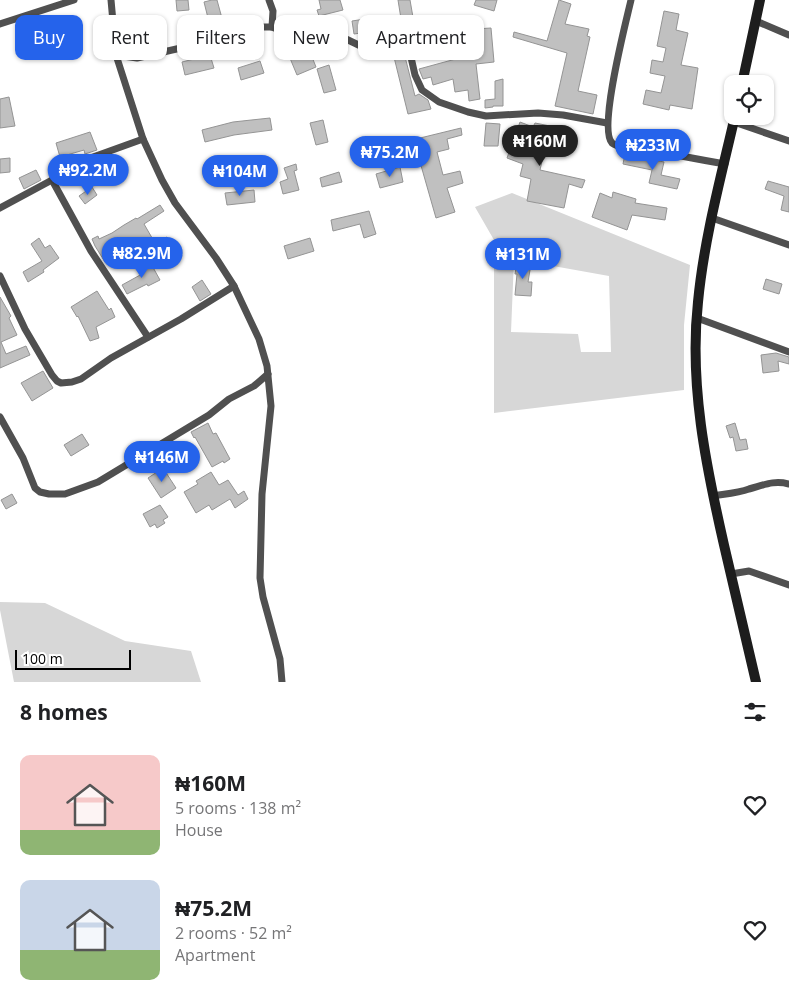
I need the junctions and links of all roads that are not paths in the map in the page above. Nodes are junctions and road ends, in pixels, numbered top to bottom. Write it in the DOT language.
graph roads {
  1 [pos="74,0"];
  2 [pos="111,0"];
  3 [pos="269,0"];
  4 [pos="631,0"];
  5 [pos="760,0"];
  6 [pos="112,15"];
  7 [pos="756,21"];
  8 [pos="0,24"];
  9 [pos="272,27"];
  10 [pos="789,36"];
  11 [pos="167,51"];
  12 [pos="117,60"];
  13 [pos="744,75"];
  14 [pos="607,123"];
  15 [pos="733,125"];
  16 [pos="749,125"];
  17 [pos="143,139"];
  18 [pos="789,141"];
  19 [pos="725,164"];
  20 [pos="52,180"];
  21 [pos="0,208"];
  22 [pos="712,218"];
  23 [pos="789,245"];
  24 [pos="0,276"];
  25 [pos="234,286"];
  26 [pos="697,318"];
  27 [pos="148,336"];
  28 [pos="789,352"];
  29 [pos="268,374"];
  30 [pos="0,416"];
  31 [pos="789,484"];
  32 [pos="713,496"];
  33 [pos="731,574"];
  34 [pos="789,585"];
  35 [pos="282,682"];
  36 [pos="756,682"];
  1 -- 8 [label="street"];
  2 -- 6 [label="street"];
  3 -- 9 [label="street"];
  4 -- 14 [label="street"];
  5 -- 7 [label="main road"];
  7 -- 10 [label="street"];
  7 -- 13 [label="main road"];
  9 -- 11 [label="street"];
  9 -- 14 [label="street"];
  12 -- 17 [label="street"];
  14 -- 19 [label="street"];
  15 -- 19 [label="main road"];
  16 -- 18 [label="street"];
  17 -- 20 [label="street"];
  17 -- 25 [label="street"];
  19 -- 22 [label="main road"];
  20 -- 21 [label="street"];
  20 -- 27 [label="street"];
  22 -- 23 [label="street"];
  22 -- 26 [label="main road"];
  24 -- 27 [label="street"];
  25 -- 27 [label="street"];
  25 -- 29 [label="street"];
  26 -- 28 [label="street"];
  26 -- 32 [label="main road"];
  29 -- 30 [label="street"];
  29 -- 35 [label="street"];
  31 -- 32 [label="street"];
  32 -- 33 [label="main road"];
  33 -- 34 [label="street"];
  33 -- 36 [label="main road"];
}
